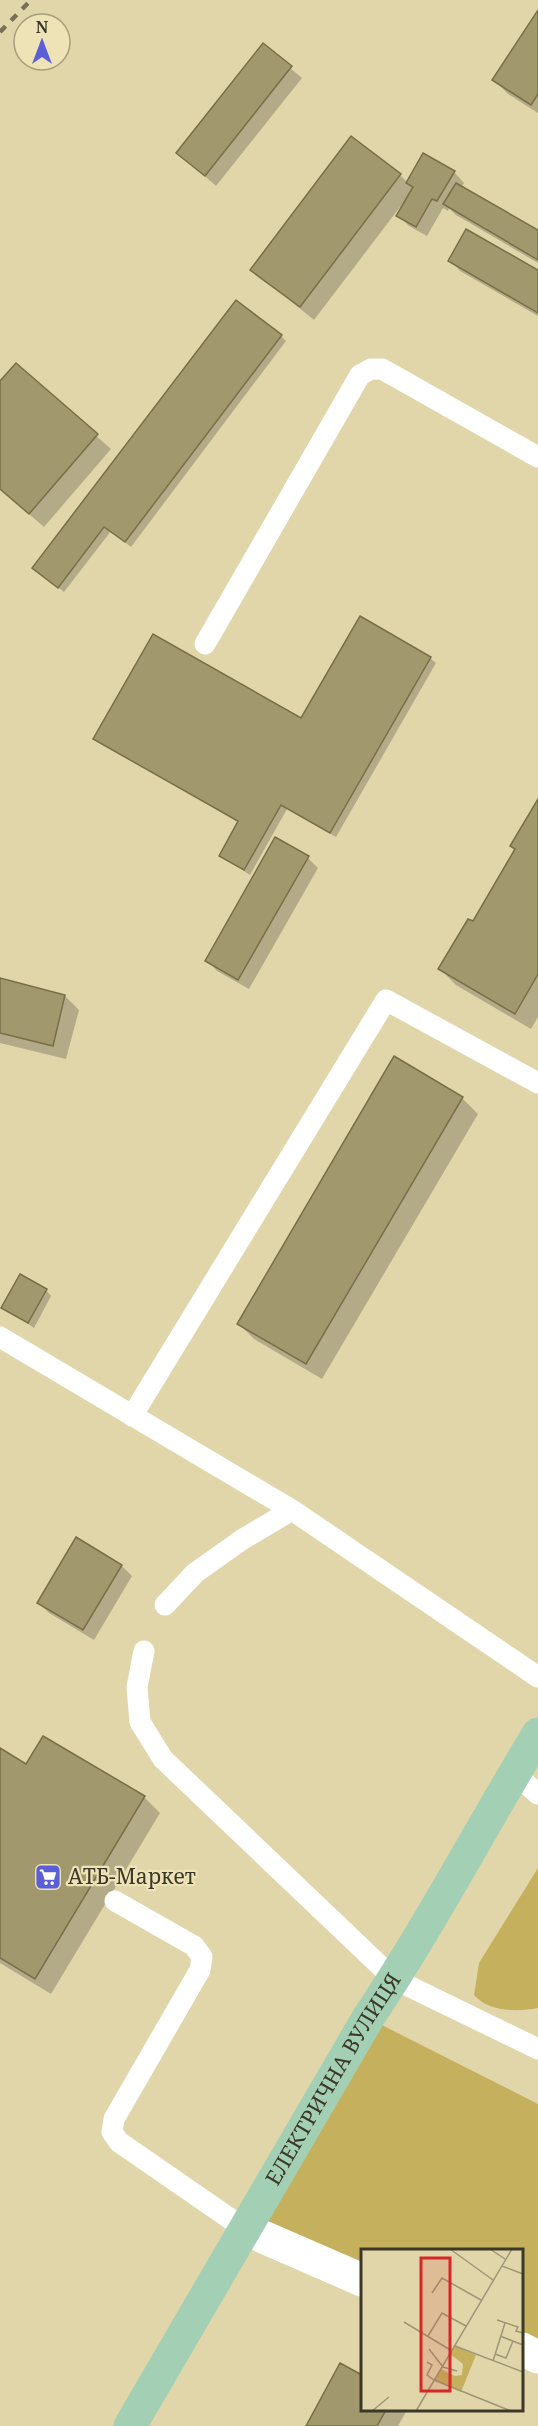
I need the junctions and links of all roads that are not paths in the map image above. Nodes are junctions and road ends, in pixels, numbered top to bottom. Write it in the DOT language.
graph roads {
  1 [pos="538,458"];
  2 [pos="205,644"];
  3 [pos="538,1083"];
  4 [pos="0,1337"];
  5 [pos="132,1416"];
  6 [pos="292,1510"];
  7 [pos="165,1605"];
  8 [pos="144,1651"];
  9 [pos="538,1677"];
  10 [pos="538,1734"];
  11 [pos="513,1772"];
  12 [pos="538,1794"];
  13 [pos="115,1901"];
  14 [pos="394,1979"];
  15 [pos="538,2049"];
  16 [pos="245,2229"];
  17 [pos="361,2279"];
  18 [pos="523,2350"];
  19 [pos="538,2357"];
  20 [pos="130,2426"];
  1 -- 2 [label="lane"];
  3 -- 5 [label="lane"];
  4 -- 5 [label="lane"];
  5 -- 6 [label="lane"];
  6 -- 7 [label="lane"];
  6 -- 9 [label="lane"];
  8 -- 14 [label="lane"];
  10 -- 11 [label="main road, ЕЛЕКТРИЧНА ВУЛИЦЯ"];
  11 -- 12 [label="lane"];
  11 -- 14 [label="main road, ЕЛЕКТРИЧНА ВУЛИЦЯ"];
  13 -- 16 [label="lane"];
  14 -- 15 [label="lane"];
  14 -- 16 [label="main road, ЕЛЕКТРИЧНА ВУЛИЦЯ"];
  16 -- 17 [label="street"];
  16 -- 20 [label="main road, ЕЛЕКТРИЧНА ВУЛИЦЯ"];
  18 -- 19 [label="street"];
}
